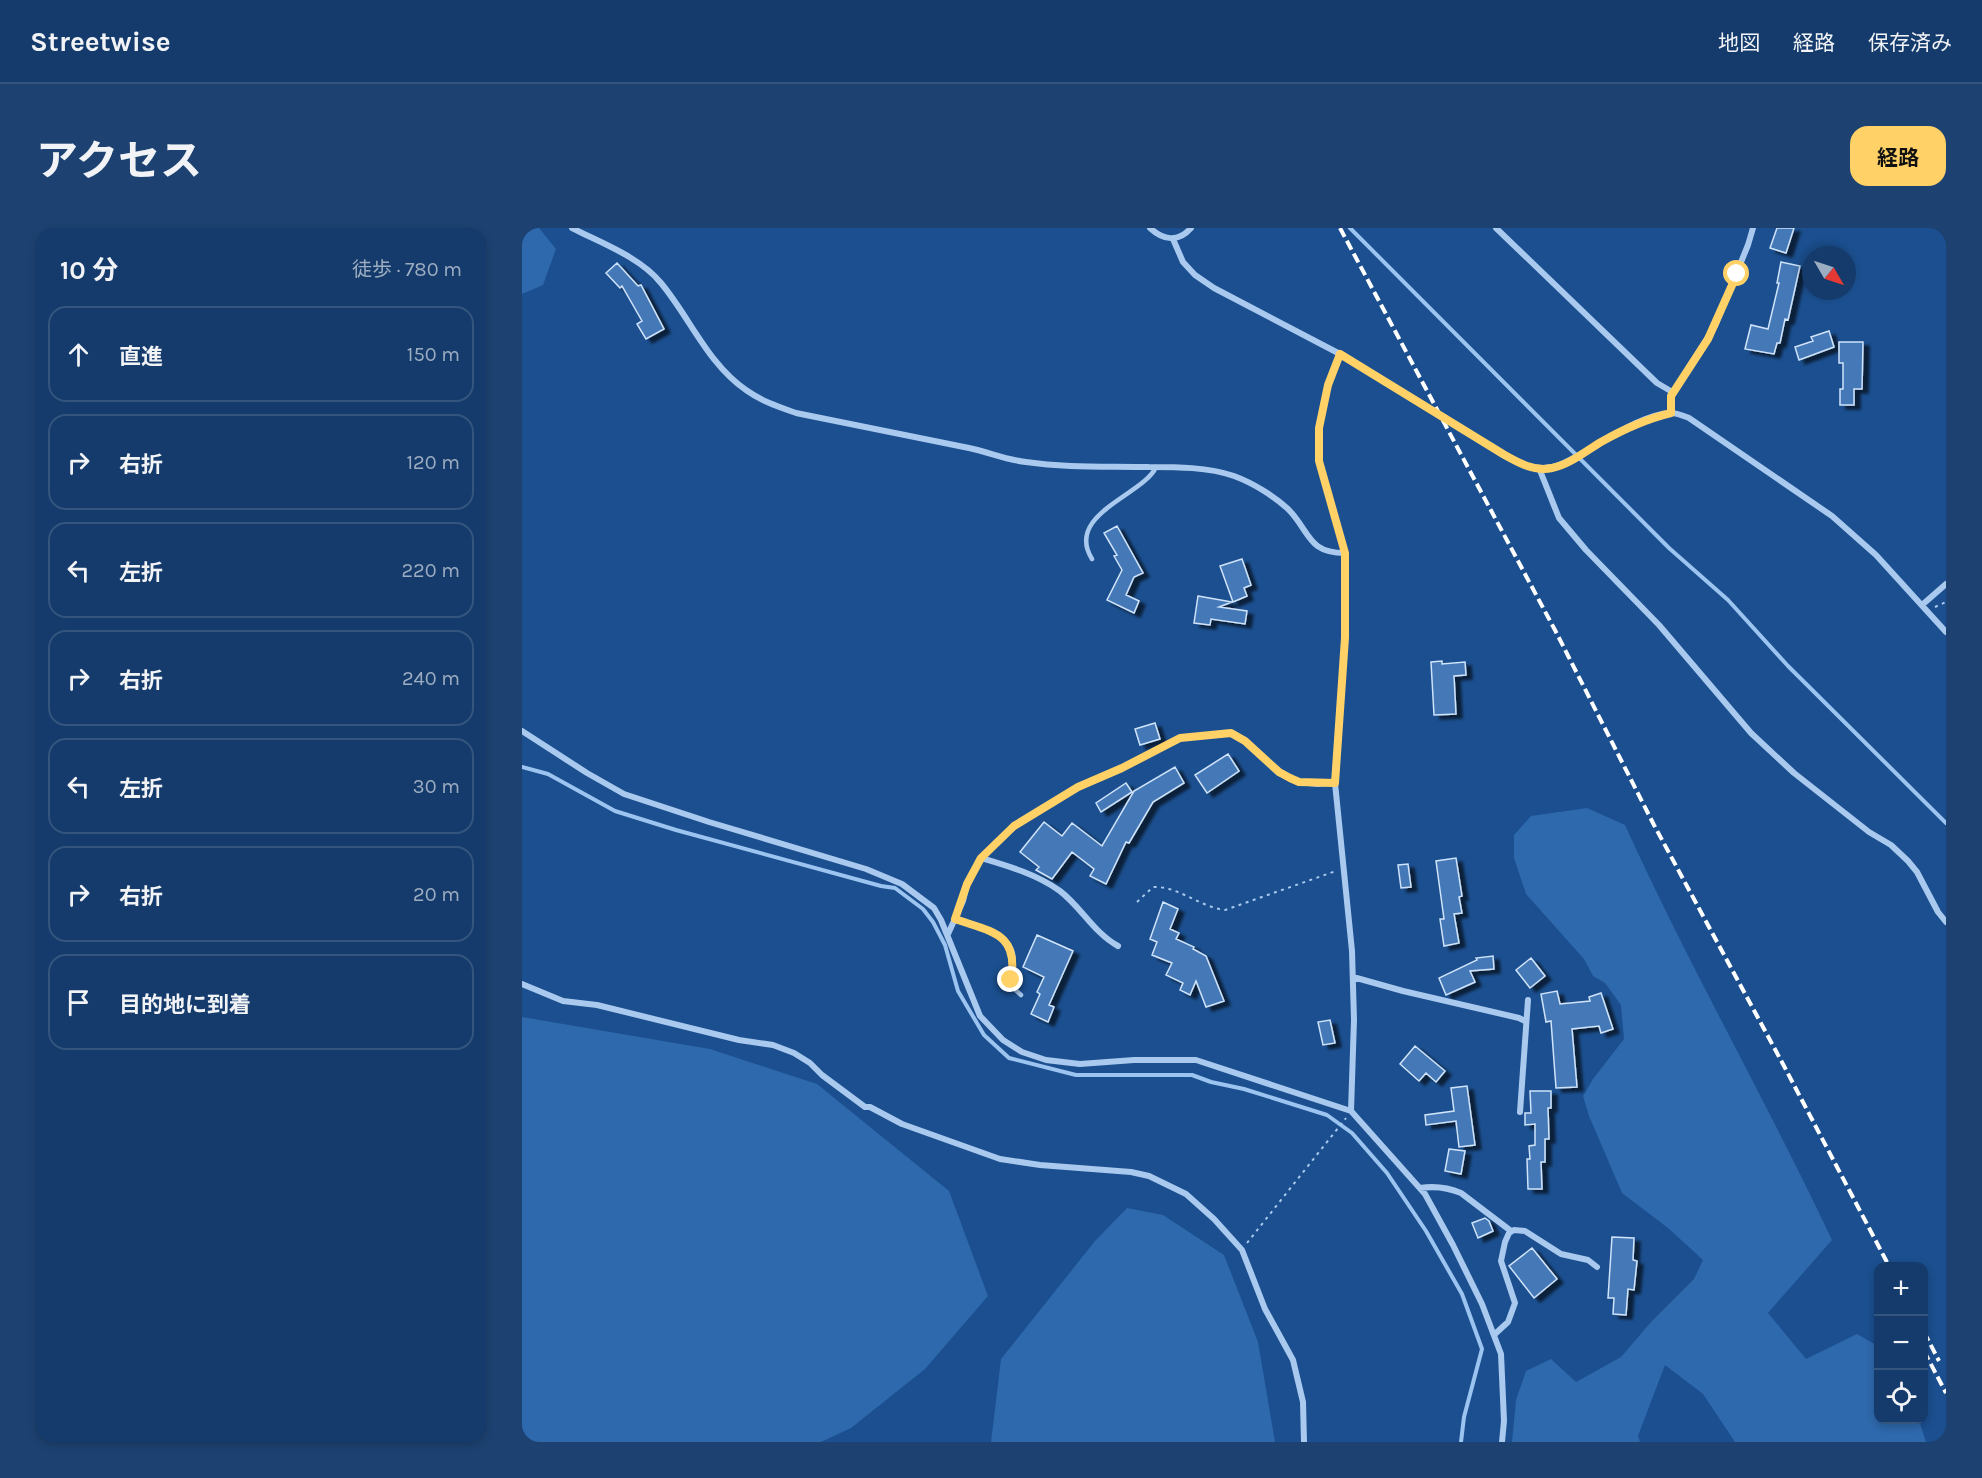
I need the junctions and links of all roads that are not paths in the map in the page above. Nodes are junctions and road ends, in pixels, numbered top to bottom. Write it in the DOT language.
graph roads {
  1 [pos="572,228"];
  2 [pos="1150,228"];
  3 [pos="1191,228"];
  4 [pos="1496,228"];
  5 [pos="1753,228"];
  6 [pos="1173,239"];
  7 [pos="1340,354"];
  8 [pos="1674,393"];
  9 [pos="1671,413"];
  10 [pos="1156,467"];
  11 [pos="1539,468"];
  12 [pos="1345,553"];
  13 [pos="1092,559"];
  14 [pos="1946,584"];
  15 [pos="1922,605"];
  16 [pos="1946,632"];
  17 [pos="522,731"];
  18 [pos="1335,783"];
  19 [pos="981,858"];
  20 [pos="955,919"];
  21 [pos="1946,922"];
  22 [pos="948,934"];
  23 [pos="1118,946"];
  24 [pos="1353,977"];
  25 [pos="522,984"];
  26 [pos="1021,995"];
  27 [pos="1528,1000"];
  28 [pos="1526,1021"];
  29 [pos="1351,1111"];
  30 [pos="1520,1112"];
  31 [pos="1420,1188"];
  32 [pos="1511,1232"];
  33 [pos="1597,1267"];
  34 [pos="1495,1334"];
  35 [pos="1304,1442"];
  36 [pos="1502,1442"];
  1 -- 10 [label="street"];
  2 -- 6 [label="street"];
  3 -- 6 [label="street"];
  4 -- 8 [label="street"];
  5 -- 8 [label="street"];
  6 -- 7 [label="street"];
  7 -- 11 [label="street"];
  7 -- 12 [label="street"];
  8 -- 9 [label="street"];
  9 -- 11 [label="street"];
  9 -- 15 [label="street"];
  10 -- 12 [label="street"];
  10 -- 13 [label="lane"];
  11 -- 21 [label="street"];
  12 -- 18 [label="street"];
  14 -- 15 [label="street"];
  15 -- 16 [label="street"];
  17 -- 22 [label="street"];
  18 -- 19 [label="street"];
  18 -- 24 [label="street"];
  19 -- 20 [label="street"];
  19 -- 23 [label="street"];
  20 -- 22 [label="street"];
  20 -- 26 [label="lane"];
  22 -- 29 [label="street"];
  24 -- 28 [label="street"];
  24 -- 29 [label="street"];
  25 -- 35 [label="street"];
  27 -- 28 [label="street"];
  28 -- 30 [label="street"];
  29 -- 31 [label="street"];
  31 -- 32 [label="street"];
  31 -- 34 [label="street"];
  32 -- 33 [label="street"];
  32 -- 34 [label="street"];
  34 -- 36 [label="street"];
}
